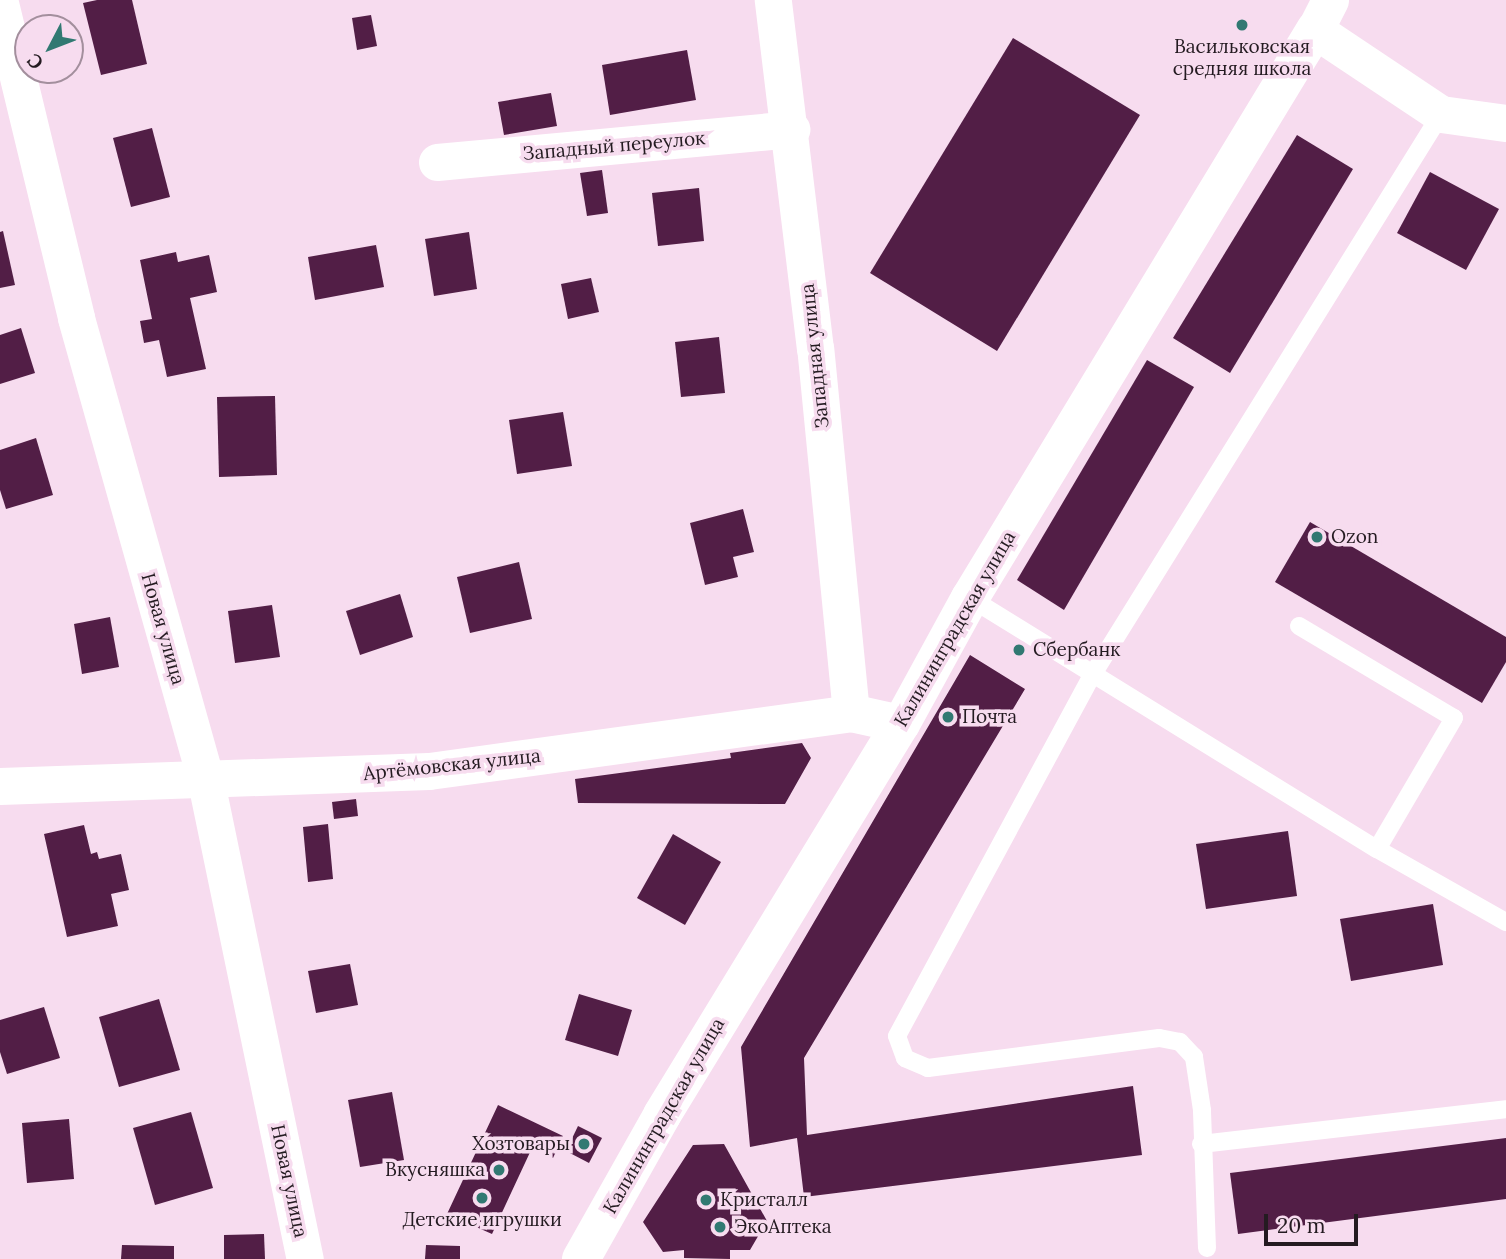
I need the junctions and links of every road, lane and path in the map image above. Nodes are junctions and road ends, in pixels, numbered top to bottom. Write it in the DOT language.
graph roads {
  1 [pos="773,0"];
  2 [pos="0,4"];
  3 [pos="1323,15"];
  4 [pos="1441,114"];
  5 [pos="1506,123"];
  6 [pos="791,130"];
  7 [pos="436,163"];
  8 [pos="970,598"];
  9 [pos="1298,626"];
  10 [pos="1093,674"];
  11 [pos="851,713"];
  12 [pos="901,724"];
  13 [pos="206,782"];
  14 [pos="0,786"];
  15 [pos="1377,849"];
  16 [pos="1506,922"];
  17 [pos="1506,1109"];
  18 [pos="1201,1144"];
  19 [pos="1207,1248"];
  20 [pos="306,1259"];
  21 [pos="581,1259"];
  1 -- 6 [label="street, Западная улица"];
  2 -- 13 [label="street, Новая улица"];
  3 -- 4 [label="street"];
  3 -- 8 [label="street, Калининградская улица"];
  4 -- 5 [label="street"];
  4 -- 10 [label="lane"];
  6 -- 7 [label="street, Западный переулок"];
  6 -- 11 [label="street, Западная улица"];
  8 -- 10 [label="lane"];
  8 -- 12 [label="street, Калининградская улица"];
  9 -- 15 [label="lane"];
  10 -- 15 [label="lane"];
  10 -- 18 [label="lane"];
  11 -- 12 [label="street, Артёмовская улица"];
  11 -- 13 [label="street, Артёмовская улица"];
  12 -- 21 [label="street, Калининградская улица"];
  13 -- 14 [label="street, Артёмовская улица"];
  13 -- 20 [label="street, Новая улица"];
  15 -- 16 [label="lane"];
  17 -- 18 [label="lane"];
  18 -- 19 [label="lane"];
}
